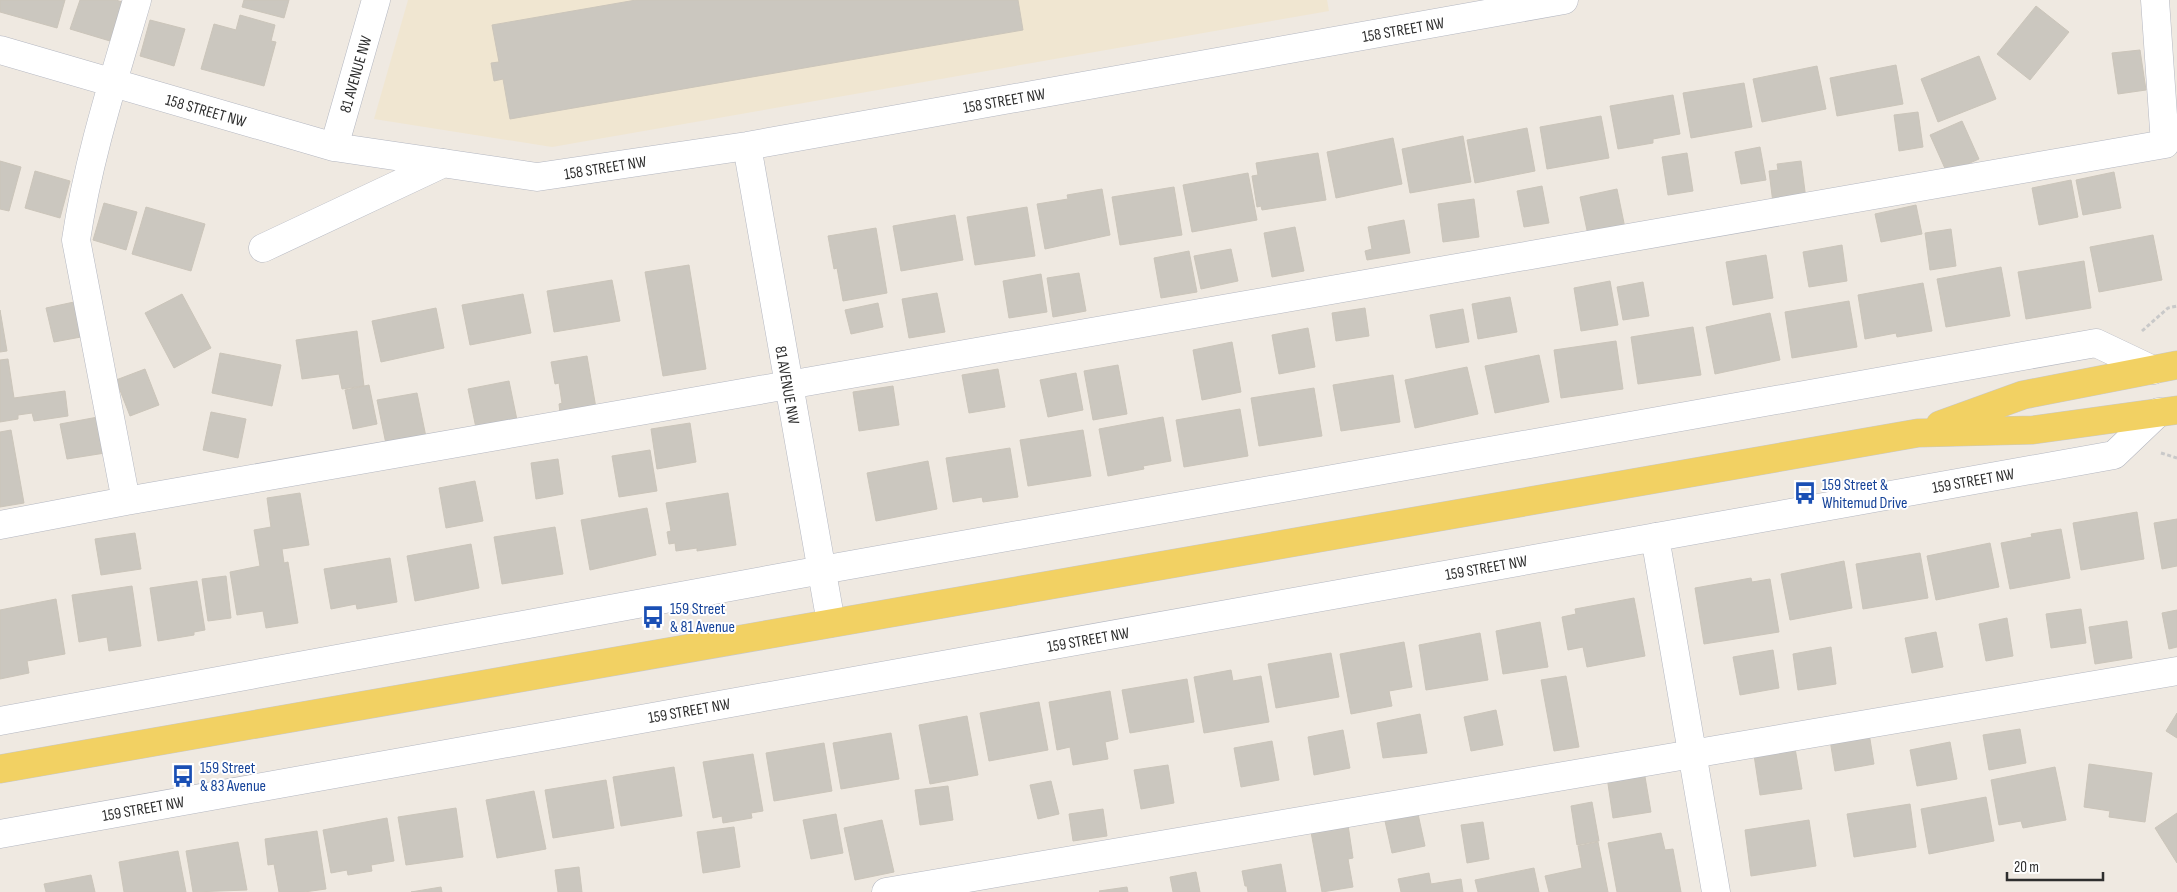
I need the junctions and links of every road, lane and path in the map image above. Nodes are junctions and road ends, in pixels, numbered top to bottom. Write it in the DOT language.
graph roads {
  1 [pos="137,0"];
  2 [pos="376,0"];
  3 [pos="1564,0"];
  4 [pos="2154,0"];
  5 [pos="0,50"];
  6 [pos="113,83"];
  7 [pos="747,146"];
  8 [pos="334,147"];
  9 [pos="444,163"];
  10 [pos="263,248"];
  11 [pos="2177,306"];
  12 [pos="2117,352"];
  13 [pos="2165,367"];
  14 [pos="788,386"];
  15 [pos="2168,411"];
  16 [pos="1918,433"];
  17 [pos="126,501"];
  18 [pos="0,525"];
  19 [pos="1654,537"];
  20 [pos="822,570"];
  21 [pos="831,624"];
  22 [pos="2177,671"];
  23 [pos="0,721"];
  24 [pos="1693,754"];
  25 [pos="0,769"];
  26 [pos="0,834"];
  27 [pos="886,892"];
  28 [pos="1716,892"];
  1 -- 6 [label="street"];
  2 -- 8 [label="street, 81 AVENUE NW"];
  3 -- 7 [label="street, 158 STREET NW"];
  4 -- 14 [label="street"];
  5 -- 6 [label="street, 158 STREET NW"];
  6 -- 8 [label="street, 158 STREET NW"];
  6 -- 17 [label="street"];
  7 -- 9 [label="street, 158 STREET NW"];
  7 -- 14 [label="street, 81 AVENUE NW"];
  8 -- 9 [label="street, 158 STREET NW"];
  9 -- 10 [label="street"];
  11 -- 12 [label="path"];
  12 -- 13 [label="street, 159 STREET NW"];
  12 -- 20 [label="street, 159 STREET NW"];
  13 -- 16 [label="main road, 159 STREET NW"];
  14 -- 17 [label="street"];
  14 -- 20 [label="street, 81 AVENUE NW"];
  15 -- 16 [label="main road, 159 STREET NW"];
  15 -- 19 [label="street, 159 STREET NW"];
  16 -- 21 [label="main road, 159 STREET NW"];
  17 -- 18 [label="street"];
  19 -- 24 [label="street"];
  19 -- 26 [label="street, 159 STREET NW"];
  20 -- 21 [label="street, 81 AVENUE NW"];
  20 -- 23 [label="street, 159 STREET NW"];
  21 -- 25 [label="main road, 159 STREET NW"];
  22 -- 24 [label="street"];
  24 -- 27 [label="street"];
  24 -- 28 [label="street"];
}
